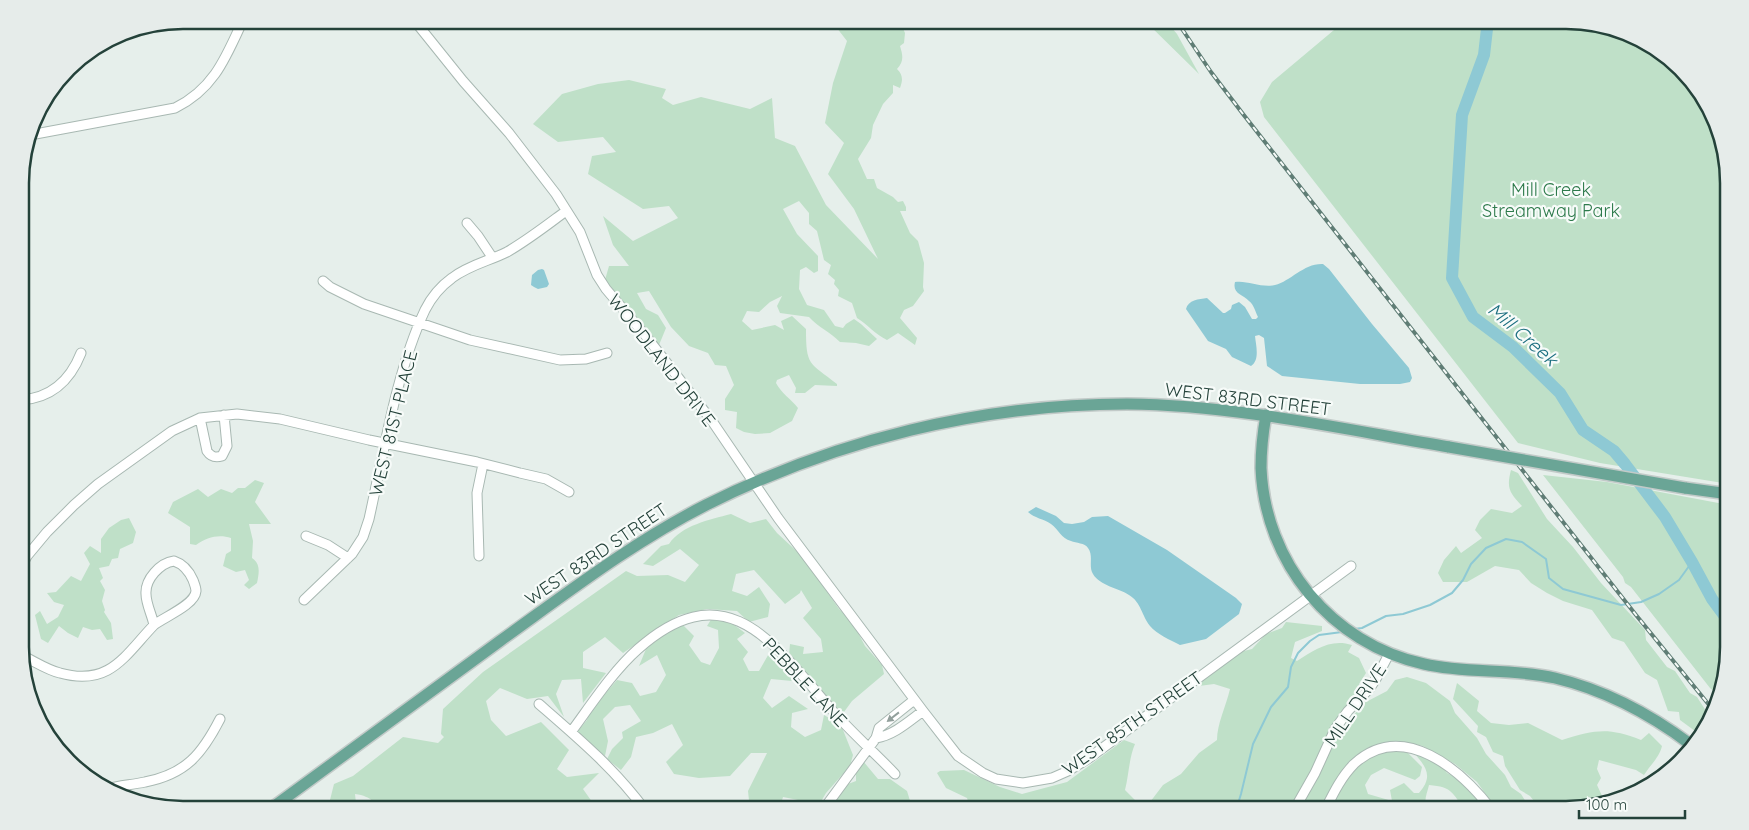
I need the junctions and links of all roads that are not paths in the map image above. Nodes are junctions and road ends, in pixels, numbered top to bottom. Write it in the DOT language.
graph roads {
  1 [pos="240,29"];
  2 [pos="421,29"];
  3 [pos="38,133"];
  4 [pos="566,211"];
  5 [pos="467,223"];
  6 [pos="492,257"];
  7 [pos="323,281"];
  8 [pos="420,323"];
  9 [pos="80,353"];
  10 [pos="607,353"];
  11 [pos="29,399"];
  12 [pos="224,415"];
  13 [pos="1266,415"];
  14 [pos="200,418"];
  15 [pos="385,444"];
  16 [pos="483,464"];
  17 [pos="753,483"];
  18 [pos="569,492"];
  19 [pos="1720,493"];
  20 [pos="306,536"];
  21 [pos="29,550"];
  22 [pos="479,556"];
  23 [pos="348,558"];
  24 [pos="1352,566"];
  25 [pos="1310,596"];
  26 [pos="304,600"];
  27 [pos="154,625"];
  28 [pos="1389,654"];
  29 [pos="30,659"];
  30 [pos="914,700"];
  31 [pos="539,704"];
  32 [pos="923,711"];
  33 [pos="220,719"];
  34 [pos="571,732"];
  35 [pos="876,738"];
  36 [pos="1687,742"];
  37 [pos="869,747"];
  38 [pos="895,774"];
  39 [pos="119,787"];
  40 [pos="281,801"];
  41 [pos="638,801"];
  42 [pos="830,801"];
  43 [pos="1299,801"];
  44 [pos="1330,801"];
  45 [pos="1484,801"];
  1 -- 3 [label="street"];
  2 -- 4 [label="street, WOODLAND DRIVE"];
  4 -- 6 [label="street, WEST 81ST PLACE"];
  4 -- 17 [label="street, WOODLAND DRIVE"];
  5 -- 6 [label="street"];
  6 -- 8 [label="street, WEST 81ST PLACE"];
  7 -- 8 [label="street"];
  8 -- 10 [label="street"];
  8 -- 15 [label="street, WEST 81ST PLACE"];
  9 -- 11 [label="street"];
  12 -- 14 [label="street"];
  12 -- 14 [label="street"];
  12 -- 15 [label="street"];
  13 -- 17 [label="main road, WEST 83RD STREET"];
  13 -- 19 [label="main road, WEST 83RD STREET, bridge"];
  13 -- 25 [label="main road"];
  14 -- 21 [label="street"];
  15 -- 16 [label="street"];
  15 -- 23 [label="street, WEST 81ST PLACE"];
  16 -- 18 [label="street"];
  16 -- 22 [label="street"];
  17 -- 30 [label="street, WOODLAND DRIVE"];
  17 -- 40 [label="main road, WEST 83RD STREET"];
  20 -- 23 [label="street"];
  23 -- 26 [label="street, WEST 81ST PLACE"];
  24 -- 25 [label="street, WEST 85TH STREET"];
  25 -- 28 [label="main road"];
  25 -- 32 [label="street, WEST 85TH STREET"];
  27 -- 27 [label="street"];
  27 -- 29 [label="street"];
  28 -- 36 [label="main road"];
  28 -- 43 [label="street, MILL DRIVE"];
  30 -- 32 [label="street, WEST 85TH STREET"];
  30 -- 35 [label="street, one-way"];
  31 -- 34 [label="street"];
  32 -- 35 [label="street"];
  33 -- 39 [label="street"];
  34 -- 37 [label="street, PEBBLE LANE"];
  34 -- 41 [label="street"];
  35 -- 37 [label="street"];
  37 -- 38 [label="street, PEBBLE LANE"];
  37 -- 42 [label="street"];
  44 -- 45 [label="street"];
}
